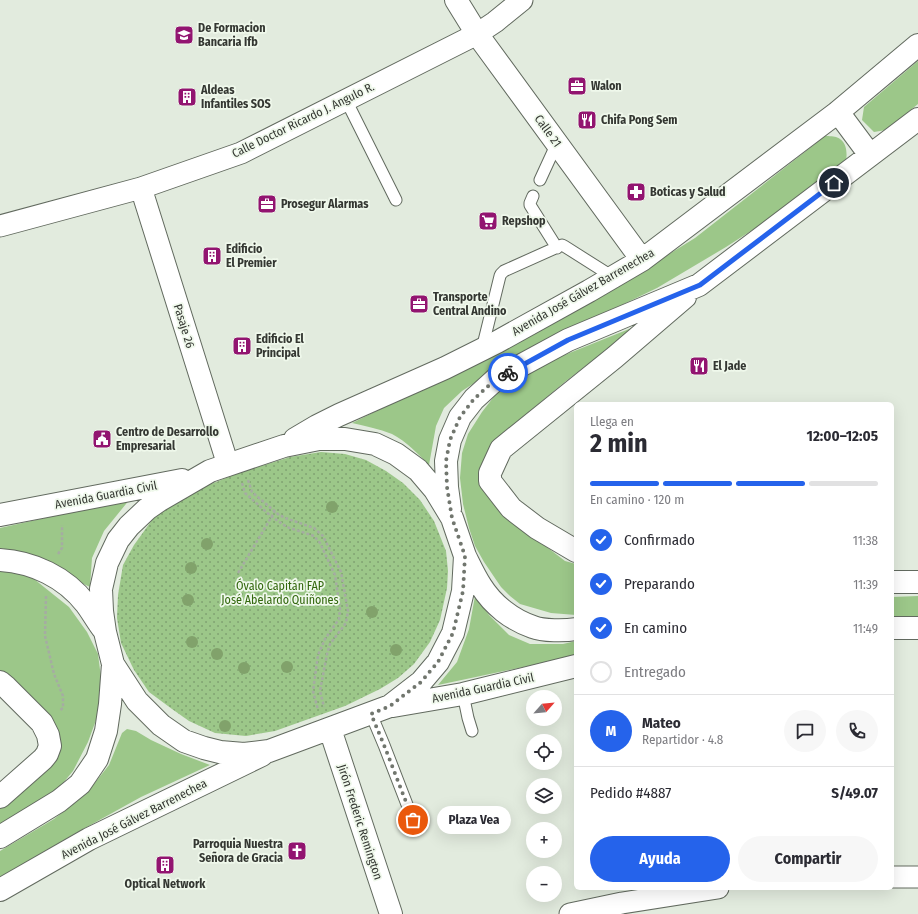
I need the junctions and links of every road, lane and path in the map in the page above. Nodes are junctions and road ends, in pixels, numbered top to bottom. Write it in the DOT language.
graph roads {
  1 [pos="456,0"];
  2 [pos="522,0"];
  3 [pos="476,34"];
  4 [pos="918,45"];
  5 [pos="346,100"];
  6 [pos="838,112"];
  7 [pos="918,119"];
  8 [pos="557,143"];
  9 [pos="870,155"];
  10 [pos="540,180"];
  11 [pos="148,186"];
  12 [pos="533,196"];
  13 [pos="396,200"];
  14 [pos="0,226"];
  15 [pos="557,248"];
  16 [pos="642,260"];
  17 [pos="613,277"];
  18 [pos="700,285"];
  19 [pos="481,350"];
  20 [pos="284,446"];
  21 [pos="229,465"];
  22 [pos="55,504"];
  23 [pos="275,511"];
  24 [pos="0,515"];
  25 [pos="272,516"];
  26 [pos="452,518"];
  27 [pos="574,550"];
  28 [pos="465,556"];
  29 [pos="0,560"];
  30 [pos="47,572"];
  31 [pos="238,572"];
  32 [pos="894,582"];
  33 [pos="918,582"];
  34 [pos="894,628"];
  35 [pos="918,628"];
  36 [pos="574,629"];
  37 [pos="105,632"];
  38 [pos="113,664"];
  39 [pos="574,666"];
  40 [pos="0,682"];
  41 [pos="463,694"];
  42 [pos="380,710"];
  43 [pos="42,723"];
  44 [pos="327,730"];
  45 [pos="472,731"];
  46 [pos="269,752"];
  47 [pos="0,797"];
  48 [pos="413,820"];
  49 [pos="0,837"];
  50 [pos="894,877"];
  51 [pos="918,877"];
  52 [pos="0,890"];
  53 [pos="705,890"];
  54 [pos="391,914"];
  55 [pos="570,914"];
  1 -- 3 [label="main road, Calle 21"];
  2 -- 3 [label="street, Calle Doctor Ricardo J. Angulo R."];
  3 -- 5 [label="street, Calle Doctor Ricardo J. Angulo R."];
  3 -- 8 [label="main road, Calle 21"];
  4 -- 6 [label="main road, Avenida José Gálvez Barrenechea"];
  5 -- 11 [label="street, Calle Doctor Ricardo J. Angulo R."];
  5 -- 13 [label="lane"];
  6 -- 9 [label="main road"];
  6 -- 16 [label="main road, Avenida José Gálvez Barrenechea"];
  7 -- 9 [label="main road"];
  8 -- 10 [label="lane"];
  8 -- 16 [label="main road, Calle 21"];
  9 -- 18 [label="main road"];
  11 -- 14 [label="street, Calle Doctor Ricardo J. Angulo R."];
  11 -- 21 [label="street, Pasaje 26"];
  12 -- 15 [label="lane"];
  15 -- 17 [label="lane"];
  15 -- 19 [label="lane"];
  16 -- 17 [label="main road, Avenida José Gálvez Barrenechea"];
  17 -- 19 [label="main road, Avenida José Gálvez Barrenechea"];
  18 -- 26 [label="main road"];
  18 -- 27 [label="main road"];
  19 -- 20 [label="main road, Avenida José Gálvez Barrenechea"];
  20 -- 21 [label="main road"];
  20 -- 26 [label="main road"];
  21 -- 22 [label="main road, Avenida Guardia Civil"];
  21 -- 23 [label="path"];
  21 -- 25 [label="path"];
  21 -- 37 [label="main road"];
  22 -- 24 [label="main road, Avenida Guardia Civil"];
  22 -- 30 [label="path"];
  23 -- 25 [label="path"];
  23 -- 44 [label="path"];
  25 -- 31 [label="path"];
  25 -- 44 [label="path"];
  26 -- 28 [label="main road"];
  28 -- 36 [label="main road"];
  28 -- 42 [label="main road"];
  29 -- 30 [label="main road"];
  30 -- 37 [label="main road"];
  30 -- 43 [label="path"];
  32 -- 33 [label="main road"];
  34 -- 35 [label="main road"];
  37 -- 38 [label="main road"];
  38 -- 46 [label="main road"];
  38 -- 49 [label="main road"];
  39 -- 41 [label="main road, Avenida Guardia Civil"];
  40 -- 43 [label="main road"];
  41 -- 42 [label="main road, Avenida Guardia Civil"];
  41 -- 45 [label="lane"];
  42 -- 44 [label="main road"];
  42 -- 48 [label="lane"];
  43 -- 47 [label="main road"];
  44 -- 46 [label="main road"];
  44 -- 54 [label="main road, Jirón Frederic Remington"];
  46 -- 52 [label="main road, Avenida José Gálvez Barrenechea"];
  50 -- 51 [label="street"];
  53 -- 55 [label="street"];
}
